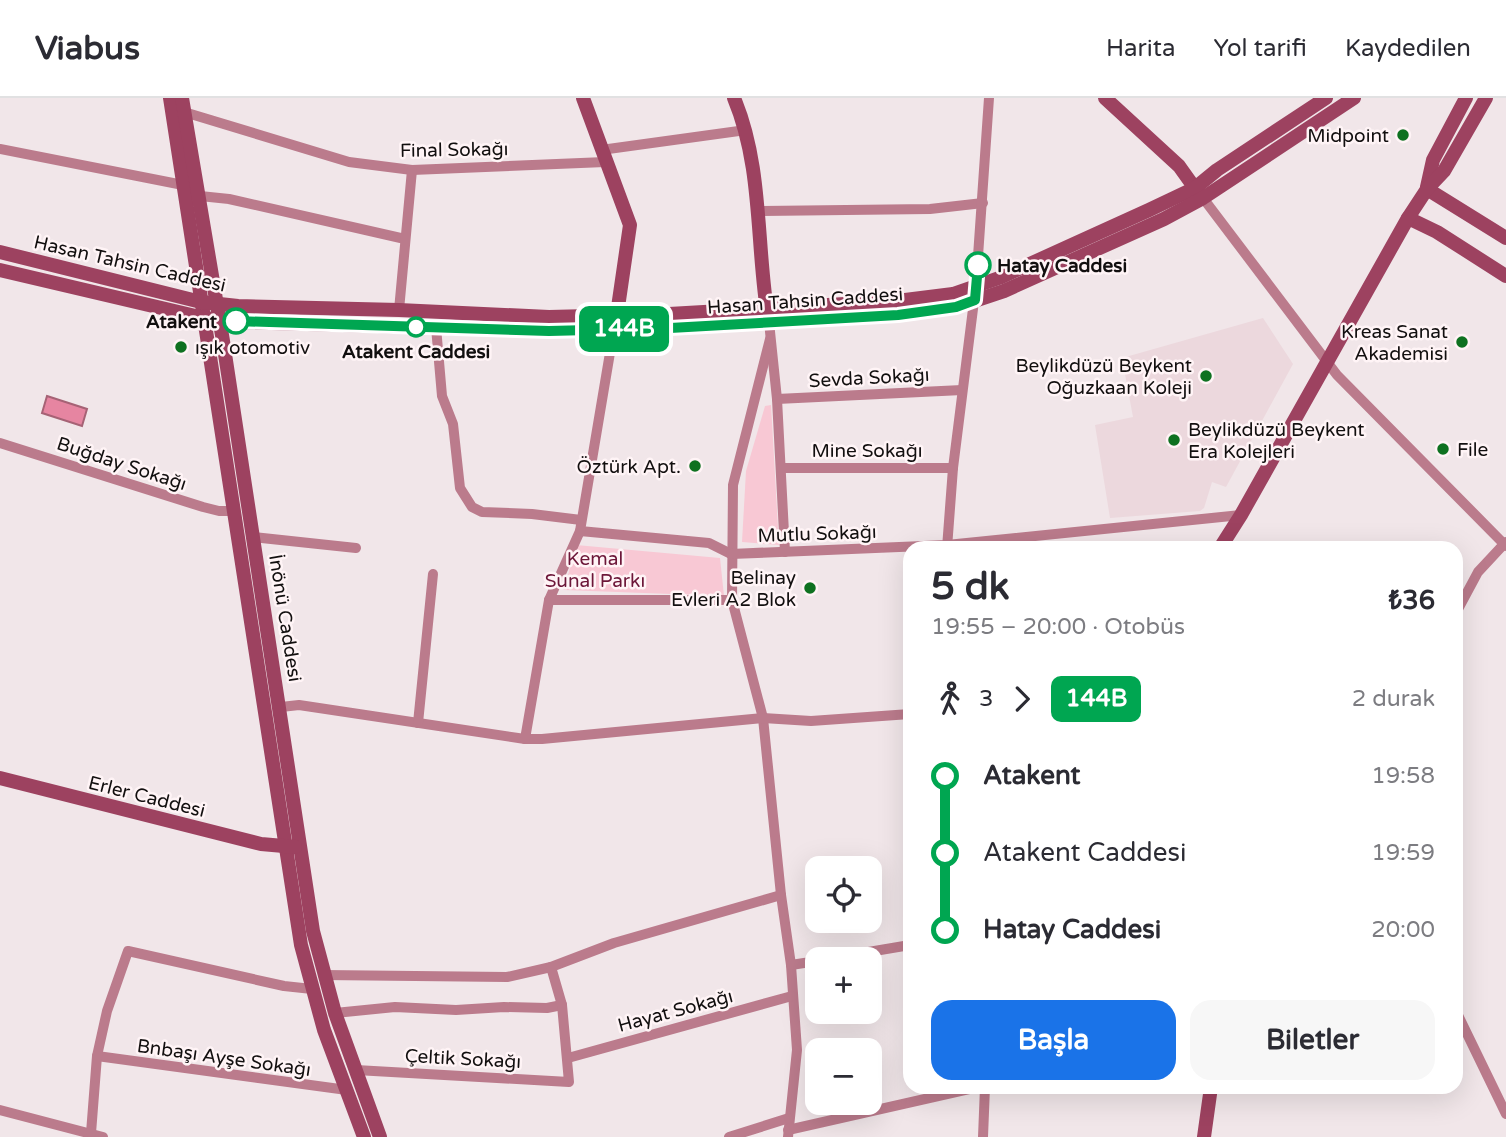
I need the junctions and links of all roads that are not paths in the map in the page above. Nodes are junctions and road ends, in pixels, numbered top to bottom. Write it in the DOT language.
graph roads {
  1 [pos="170,98"];
  2 [pos="583,98"];
  3 [pos="734,98"];
  4 [pos="989,98"];
  5 [pos="1105,98"];
  6 [pos="1326,98"];
  7 [pos="1354,98"];
  8 [pos="1486,98"];
  9 [pos="1463,100"];
  10 [pos="183,105"];
  11 [pos="746,130"];
  12 [pos="0,149"];
  13 [pos="603,156"];
  14 [pos="412,170"];
  15 [pos="183,185"];
  16 [pos="1427,189"];
  17 [pos="1199,193"];
  18 [pos="200,196"];
  19 [pos="982,203"];
  20 [pos="757,211"];
  21 [pos="1408,218"];
  22 [pos="1506,238"];
  23 [pos="405,239"];
  24 [pos="0,252"];
  25 [pos="0,270"];
  26 [pos="1506,276"];
  27 [pos="976,285"];
  28 [pos="975,300"];
  29 [pos="201,302"];
  30 [pos="218,305"];
  31 [pos="399,310"];
  32 [pos="768,315"];
  33 [pos="204,318"];
  34 [pos="220,321"];
  35 [pos="616,322"];
  36 [pos="436,327"];
  37 [pos="770,339"];
  38 [pos="1327,360"];
  39 [pos="961,390"];
  40 [pos="777,399"];
  41 [pos="0,443"];
  42 [pos="781,468"];
  43 [pos="953,468"];
  44 [pos="234,510"];
  45 [pos="1241,515"];
  46 [pos="581,520"];
  47 [pos="580,531"];
  48 [pos="253,537"];
  49 [pos="947,541"];
  50 [pos="1002,541"];
  51 [pos="1224,541"];
  52 [pos="1505,544"];
  53 [pos="356,548"];
  54 [pos="903,548"];
  55 [pos="785,552"];
  56 [pos="731,554"];
  57 [pos="433,575"];
  58 [pos="1463,599"];
  59 [pos="549,600"];
  60 [pos="732,600"];
  61 [pos="281,707"];
  62 [pos="265,708"];
  63 [pos="903,715"];
  64 [pos="763,718"];
  65 [pos="418,723"];
  66 [pos="525,739"];
  67 [pos="0,778"];
  68 [pos="293,847"];
  69 [pos="781,895"];
  70 [pos="903,946"];
  71 [pos="882,950"];
  72 [pos="805,963"];
  73 [pos="791,965"];
  74 [pos="551,967"];
  75 [pos="323,975"];
  76 [pos="312,989"];
  77 [pos="792,996"];
  78 [pos="562,1006"];
  79 [pos="335,1013"];
  80 [pos="1463,1025"];
  81 [pos="97,1056"];
  82 [pos="568,1058"];
  83 [pos="356,1070"];
  84 [pos="340,1074"];
  85 [pos="347,1090"];
  86 [pos="949,1094"];
  87 [pos="985,1094"];
  88 [pos="1210,1094"];
  89 [pos="0,1110"];
  90 [pos="1506,1114"];
  91 [pos="789,1118"];
  92 [pos="91,1133"];
  93 [pos="788,1133"];
  94 [pos="103,1137"];
  95 [pos="364,1137"];
  96 [pos="380,1137"];
  97 [pos="729,1137"];
  98 [pos="983,1137"];
  99 [pos="1204,1137"];
  1 -- 15 [label="main road"];
  2 -- 13 [label="main road"];
  3 -- 11 [label="main road"];
  4 -- 19 [label="street"];
  5 -- 17 [label="main road"];
  6 -- 17 [label="main road"];
  7 -- 17 [label="main road, Hasan Tahsin Caddesi"];
  8 -- 16 [label="main road"];
  9 -- 16 [label="main road"];
  10 -- 14 [label="street, Final Sokağı"];
  10 -- 18 [label="main road, İnönü Caddesi"];
  11 -- 13 [label="street, Final Sokağı"];
  11 -- 20 [label="main road"];
  12 -- 15 [label="street"];
  13 -- 14 [label="street, Final Sokağı"];
  13 -- 35 [label="main road"];
  14 -- 23 [label="street"];
  15 -- 29 [label="main road"];
  16 -- 21 [label="main road"];
  16 -- 22 [label="main road"];
  17 -- 27 [label="main road, Hasan Tahsin Caddesi"];
  17 -- 28 [label="main road, Hasan Tahsin Caddesi"];
  17 -- 38 [label="street"];
  18 -- 23 [label="street"];
  18 -- 30 [label="main road, İnönü Caddesi"];
  19 -- 20 [label="street"];
  19 -- 27 [label="street"];
  20 -- 32 [label="main road"];
  21 -- 26 [label="main road"];
  21 -- 38 [label="main road"];
  23 -- 31 [label="street"];
  24 -- 29 [label="main road, Hasan Tahsin Caddesi"];
  25 -- 33 [label="main road, Hasan Tahsin Caddesi"];
  27 -- 28 [label="street"];
  27 -- 32 [label="main road, Hasan Tahsin Caddesi"];
  28 -- 32 [label="main road, Hasan Tahsin Caddesi"];
  28 -- 39 [label="street"];
  29 -- 30 [label="main road, Hasan Tahsin Caddesi"];
  29 -- 33 [label="main road"];
  30 -- 31 [label="main road, Hasan Tahsin Caddesi"];
  30 -- 34 [label="main road, İnönü Caddesi"];
  31 -- 35 [label="main road, Hasan Tahsin Caddesi"];
  32 -- 35 [label="main road, Hasan Tahsin Caddesi"];
  32 -- 37 [label="street"];
  33 -- 34 [label="main road, Hasan Tahsin Caddesi"];
  33 -- 44 [label="main road"];
  34 -- 36 [label="main road, Hasan Tahsin Caddesi"];
  34 -- 48 [label="main road, İnönü Caddesi"];
  35 -- 36 [label="main road, Hasan Tahsin Caddesi"];
  35 -- 46 [label="street"];
  36 -- 46 [label="street"];
  37 -- 40 [label="street"];
  37 -- 56 [label="street"];
  38 -- 45 [label="main road"];
  38 -- 52 [label="street"];
  39 -- 40 [label="street, Sevda Sokağı"];
  39 -- 43 [label="street"];
  40 -- 42 [label="street"];
  41 -- 44 [label="street, Buğday Sokağı"];
  42 -- 43 [label="street, Mine Sokağı"];
  42 -- 55 [label="street"];
  43 -- 49 [label="street"];
  44 -- 62 [label="main road"];
  45 -- 50 [label="street, Mutlu Sokağı"];
  45 -- 51 [label="main road"];
  46 -- 47 [label="street"];
  47 -- 56 [label="street"];
  47 -- 59 [label="street"];
  48 -- 53 [label="street"];
  48 -- 61 [label="main road, İnönü Caddesi"];
  52 -- 58 [label="street"];
  54 -- 55 [label="street, Mutlu Sokağı"];
  55 -- 56 [label="street, Mutlu Sokağı"];
  56 -- 60 [label="street"];
  57 -- 65 [label="street"];
  59 -- 60 [label="street"];
  59 -- 66 [label="street"];
  60 -- 64 [label="street"];
  61 -- 62 [label="main road"];
  61 -- 65 [label="street"];
  61 -- 68 [label="main road, İnönü Caddesi"];
  62 -- 68 [label="main road"];
  63 -- 64 [label="street"];
  64 -- 66 [label="street"];
  64 -- 69 [label="street"];
  65 -- 66 [label="street"];
  67 -- 68 [label="main road, Erler Caddesi"];
  68 -- 75 [label="main road, İnönü Caddesi"];
  68 -- 76 [label="main road"];
  69 -- 73 [label="street"];
  69 -- 74 [label="street"];
  70 -- 71 [label="street"];
  72 -- 73 [label="street"];
  73 -- 77 [label="street"];
  74 -- 75 [label="street"];
  74 -- 78 [label="street"];
  75 -- 79 [label="main road, İnönü Caddesi"];
  76 -- 81 [label="street"];
  76 -- 84 [label="main road"];
  77 -- 82 [label="street, Hayat Sokağı"];
  77 -- 91 [label="street"];
  78 -- 79 [label="street"];
  78 -- 82 [label="street"];
  79 -- 83 [label="main road, İnönü Caddesi"];
  80 -- 90 [label="street"];
  81 -- 85 [label="street, Bnbaşı Ayşe Sokağı"];
  81 -- 92 [label="street"];
  82 -- 83 [label="street, Çeltik Sokağı"];
  83 -- 84 [label="main road"];
  83 -- 96 [label="main road, İnönü Caddesi"];
  84 -- 85 [label="main road"];
  85 -- 95 [label="main road"];
  86 -- 93 [label="street"];
  87 -- 98 [label="street"];
  88 -- 99 [label="main road"];
  89 -- 92 [label="street"];
  91 -- 93 [label="street"];
  91 -- 97 [label="street"];
  92 -- 94 [label="street"];
}
